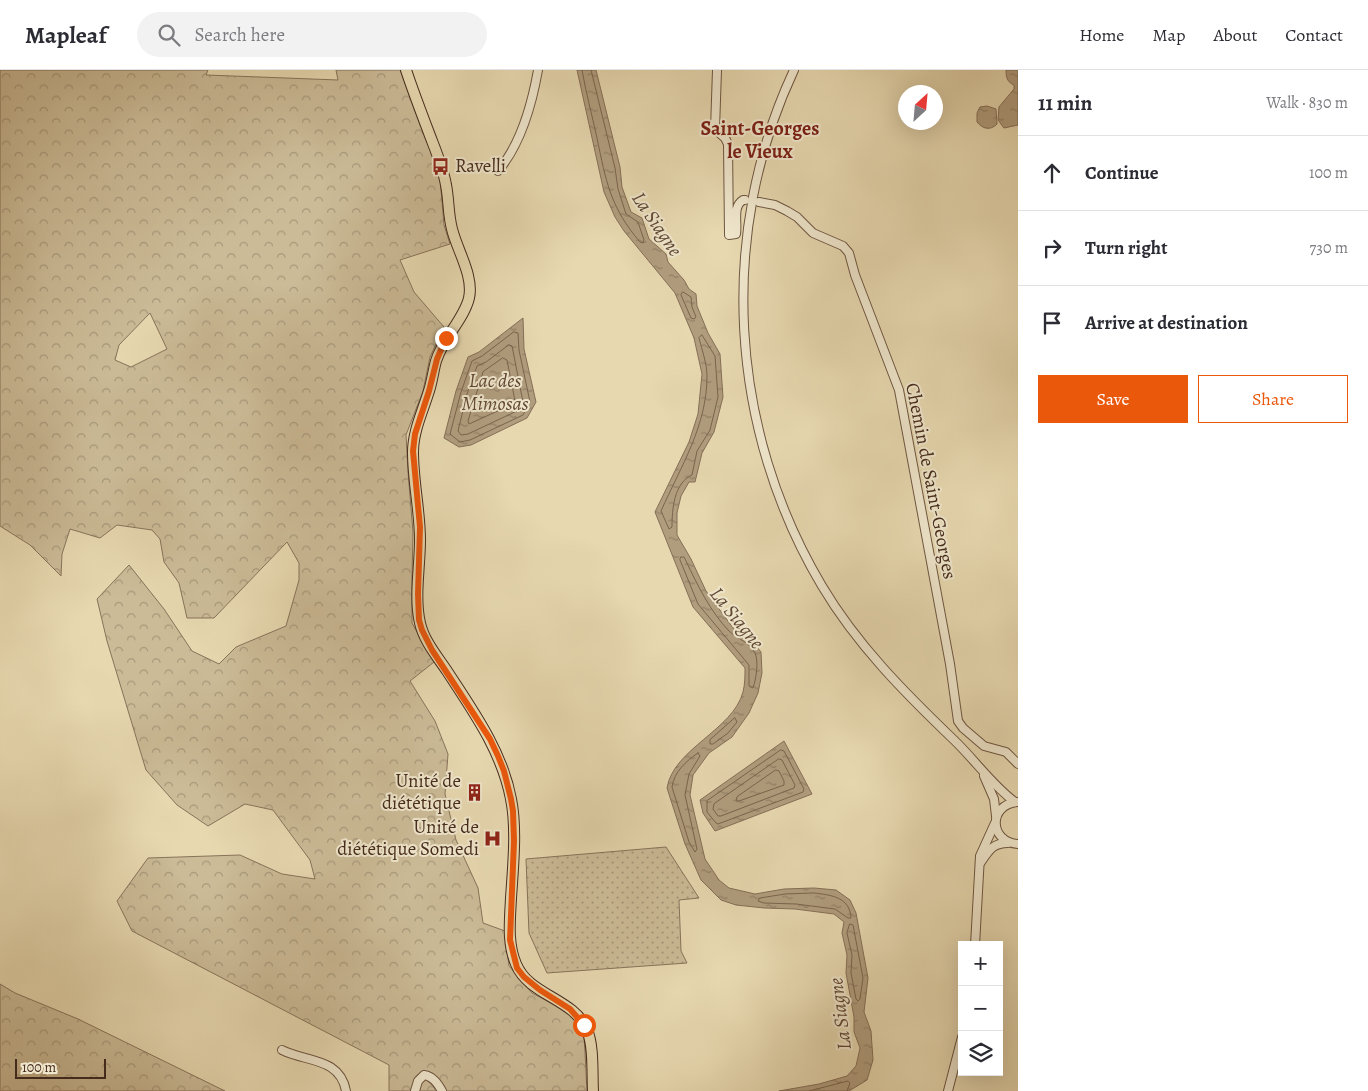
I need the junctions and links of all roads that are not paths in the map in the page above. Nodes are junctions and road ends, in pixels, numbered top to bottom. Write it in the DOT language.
graph roads {
  1 [pos="406,70"];
  2 [pos="538,70"];
  3 [pos="717,70"];
  4 [pos="794,70"];
  5 [pos="498,170"];
  6 [pos="745,200"];
  7 [pos="759,202"];
  8 [pos="976,764"];
  9 [pos="1018,764"];
  10 [pos="1016,802"];
  11 [pos="996,820"];
  12 [pos="1016,844"];
  13 [pos="980,864"];
  14 [pos="975,941"];
  15 [pos="282,1050"];
  16 [pos="958,1052"];
  17 [pos="346,1091"];
  18 [pos="416,1091"];
  19 [pos="442,1091"];
  20 [pos="593,1091"];
  21 [pos="948,1091"];
  1 -- 20 [label="main road"];
  2 -- 5 [label="street"];
  3 -- 6 [label="street"];
  4 -- 8 [label="street"];
  7 -- 9 [label="street, Chemin de Saint-Georges"];
  8 -- 10 [label="street"];
  8 -- 11 [label="street"];
  10 -- 11 [label="street"];
  11 -- 12 [label="street"];
  11 -- 13 [label="street"];
  12 -- 13 [label="street"];
  13 -- 14 [label="street"];
  15 -- 17 [label="street"];
  16 -- 21 [label="street"];
  18 -- 19 [label="street"];
}
